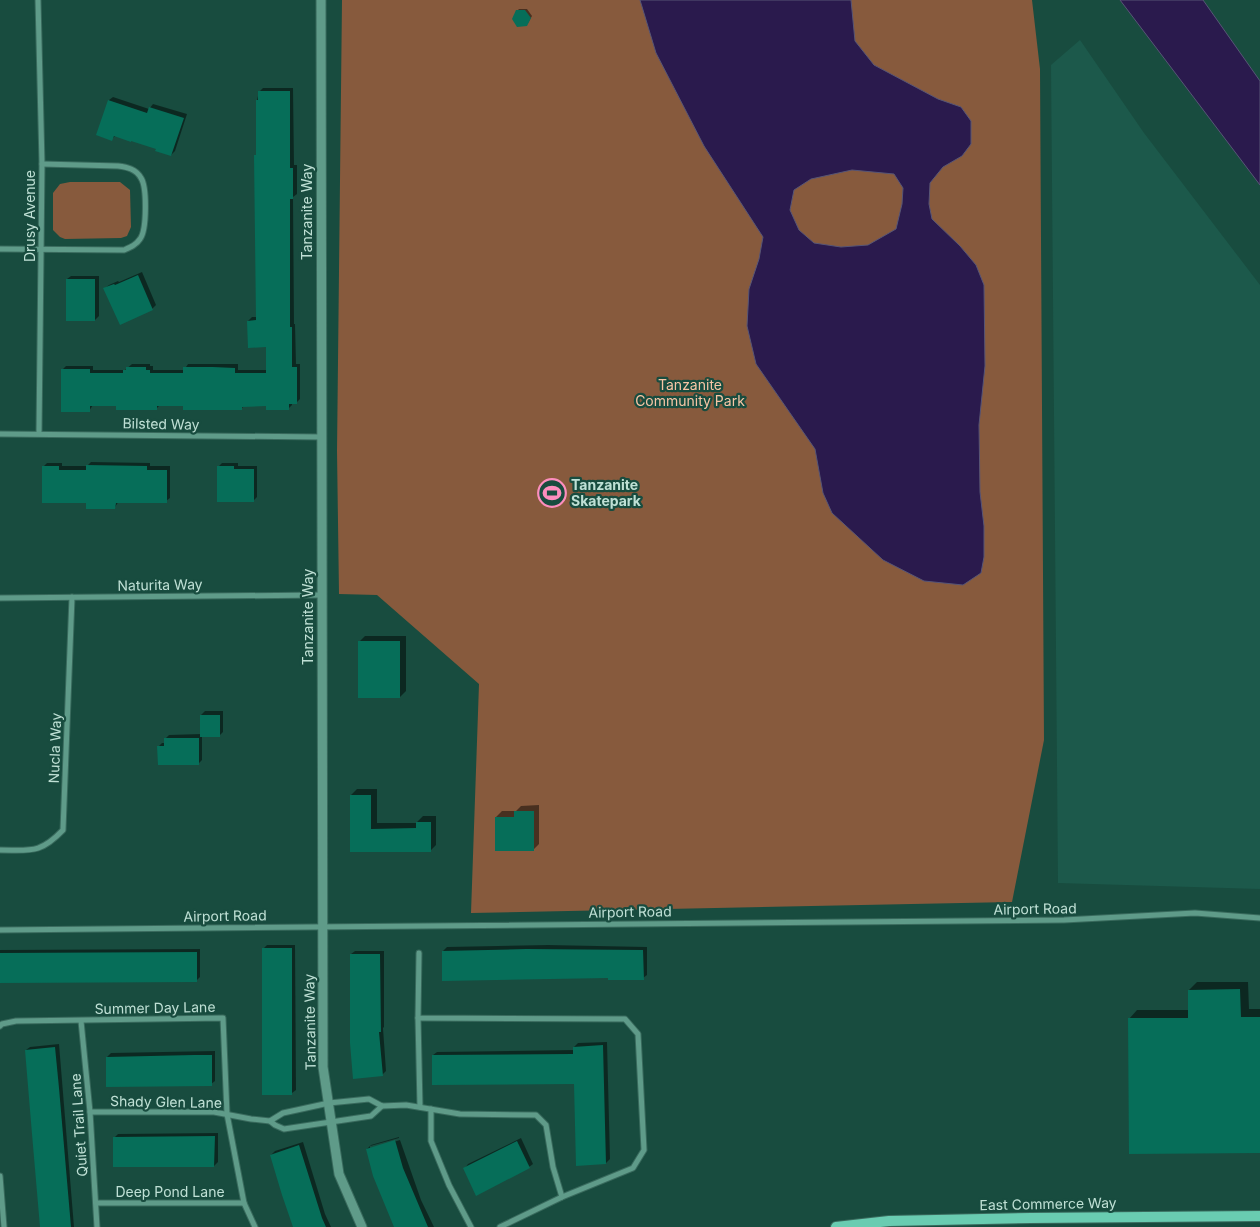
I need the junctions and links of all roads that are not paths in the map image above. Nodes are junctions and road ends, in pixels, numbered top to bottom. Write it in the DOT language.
graph roads {
  1 [pos="38,0"];
  2 [pos="321,0"];
  3 [pos="42,164"];
  4 [pos="42,248"];
  5 [pos="0,249"];
  6 [pos="39,433"];
  7 [pos="0,434"];
  8 [pos="322,437"];
  9 [pos="321,595"];
  10 [pos="72,597"];
  11 [pos="0,598"];
  12 [pos="0,850"];
  13 [pos="1260,918"];
  14 [pos="322,926"];
  15 [pos="0,930"];
  16 [pos="419,953"];
  17 [pos="418,1018"];
  18 [pos="81,1021"];
  19 [pos="0,1026"];
  20 [pos="329,1103"];
  21 [pos="382,1106"];
  22 [pos="420,1107"];
  23 [pos="431,1110"];
  24 [pos="90,1112"];
  25 [pos="227,1114"];
  26 [pos="270,1121"];
  27 [pos="330,1123"];
  28 [pos="0,1176"];
  29 [pos="562,1197"];
  30 [pos="96,1203"];
  31 [pos="244,1203"];
  32 [pos="1260,1216"];
  33 [pos="4,1227"];
  34 [pos="97,1227"];
  35 [pos="255,1227"];
  36 [pos="362,1227"];
  37 [pos="471,1227"];
  38 [pos="500,1227"];
  39 [pos="836,1227"];
  1 -- 3 [label="street, Drusy Avenue"];
  2 -- 8 [label="street, Tanzanite Way"];
  3 -- 4 [label="street, Drusy Avenue"];
  3 -- 4 [label="street"];
  4 -- 5 [label="street"];
  4 -- 6 [label="street, Drusy Avenue"];
  6 -- 7 [label="street, Bilsted Way"];
  6 -- 8 [label="street, Bilsted Way"];
  8 -- 9 [label="street, Tanzanite Way"];
  9 -- 10 [label="street, Naturita Way"];
  9 -- 14 [label="street, Tanzanite Way"];
  10 -- 11 [label="street, Naturita Way"];
  10 -- 12 [label="street, Nucla Way"];
  13 -- 14 [label="street, Airport Road"];
  14 -- 15 [label="street, Airport Road"];
  14 -- 20 [label="street, Tanzanite Way"];
  16 -- 17 [label="street"];
  17 -- 22 [label="street"];
  17 -- 29 [label="street"];
  18 -- 19 [label="street"];
  18 -- 24 [label="street, Quiet Trail Lane"];
  18 -- 25 [label="street, Summer Day Lane"];
  20 -- 21 [label="street, Shady Glen Lane"];
  20 -- 26 [label="street, Shady Glen Lane"];
  20 -- 27 [label="street, Tanzanite Way"];
  21 -- 22 [label="street, Shady Glen Lane"];
  21 -- 27 [label="street, Shady Glen Lane"];
  22 -- 23 [label="street, Shady Glen Lane"];
  23 -- 29 [label="street, Shady Glen Lane"];
  23 -- 37 [label="street"];
  24 -- 25 [label="street, Shady Glen Lane"];
  24 -- 30 [label="street, Quiet Trail Lane"];
  25 -- 26 [label="street, Shady Glen Lane"];
  25 -- 31 [label="street"];
  26 -- 27 [label="street, Shady Glen Lane"];
  27 -- 36 [label="street, Tanzanite Way"];
  28 -- 33 [label="street"];
  29 -- 38 [label="street"];
  30 -- 31 [label="street, Deep Pond Lane"];
  30 -- 34 [label="street, Quiet Trail Lane"];
  31 -- 35 [label="street"];
  32 -- 39 [label="main road, East Commerce Way"];
}
